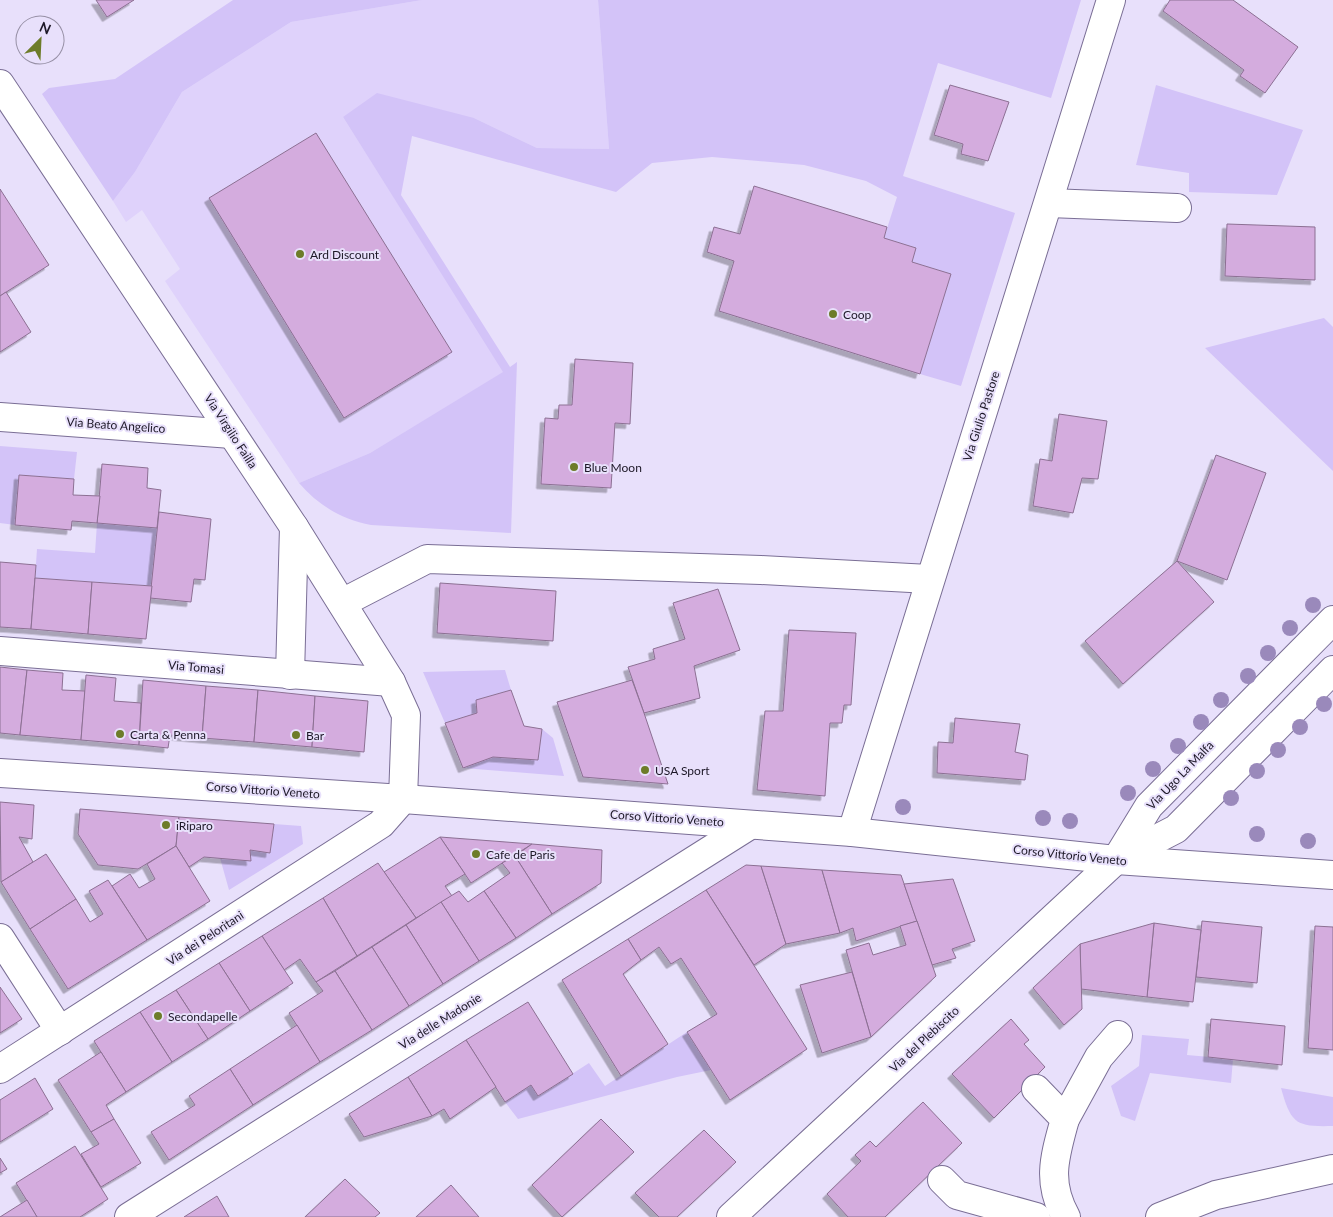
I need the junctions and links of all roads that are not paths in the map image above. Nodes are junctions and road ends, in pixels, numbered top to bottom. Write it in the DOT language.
graph roads {
  1 [pos="1111,0"];
  2 [pos="0,84"];
  3 [pos="1048,203"];
  4 [pos="1177,208"];
  5 [pos="0,417"];
  6 [pos="232,434"];
  7 [pos="294,527"];
  8 [pos="929,579"];
  9 [pos="342,604"];
  10 [pos="1333,620"];
  11 [pos="0,651"];
  12 [pos="1333,670"];
  13 [pos="290,674"];
  14 [pos="391,682"];
  15 [pos="0,772"];
  16 [pos="403,798"];
  17 [pos="750,825"];
  18 [pos="852,832"];
  19 [pos="1116,860"];
  20 [pos="1333,875"];
  21 [pos="0,938"];
  22 [pos="60,1031"];
  23 [pos="1118,1035"];
  24 [pos="0,1069"];
  25 [pos="1036,1089"];
  26 [pos="1065,1119"];
  27 [pos="1333,1169"];
  28 [pos="942,1180"];
  29 [pos="129,1217"];
  30 [pos="731,1217"];
  31 [pos="1036,1217"];
  32 [pos="1066,1217"];
  33 [pos="1160,1217"];
  1 -- 3 [label="street, Via Giulio Pastore"];
  2 -- 6 [label="street, Via Virgilio Failla"];
  3 -- 4 [label="street"];
  3 -- 8 [label="street, Via Giulio Pastore"];
  5 -- 6 [label="street, Via Beato Angelico"];
  6 -- 7 [label="street, Via Virgilio Failla"];
  7 -- 9 [label="street, Via Virgilio Failla"];
  7 -- 13 [label="street"];
  8 -- 9 [label="street"];
  8 -- 18 [label="street, Via Giulio Pastore"];
  9 -- 14 [label="street, Via Virgilio Failla"];
  10 -- 19 [label="street, Via Ugo La Malfa"];
  11 -- 13 [label="street, Via Tomasi"];
  12 -- 19 [label="street"];
  13 -- 14 [label="street, Via Tomasi"];
  14 -- 16 [label="street, Via Virgilio Failla"];
  15 -- 16 [label="street, Corso Vittorio Veneto"];
  16 -- 17 [label="street, Corso Vittorio Veneto"];
  16 -- 22 [label="street, Via dei Peloritani"];
  17 -- 18 [label="street, Corso Vittorio Veneto"];
  17 -- 29 [label="street, Via delle Madonie"];
  18 -- 19 [label="street, Corso Vittorio Veneto"];
  19 -- 20 [label="street, Corso Vittorio Veneto"];
  19 -- 30 [label="street, Via del Plebiscito"];
  21 -- 22 [label="street"];
  22 -- 24 [label="street, Via dei Peloritani"];
  23 -- 26 [label="street"];
  25 -- 26 [label="street"];
  26 -- 32 [label="street"];
  27 -- 33 [label="street"];
  28 -- 31 [label="street"];
}
